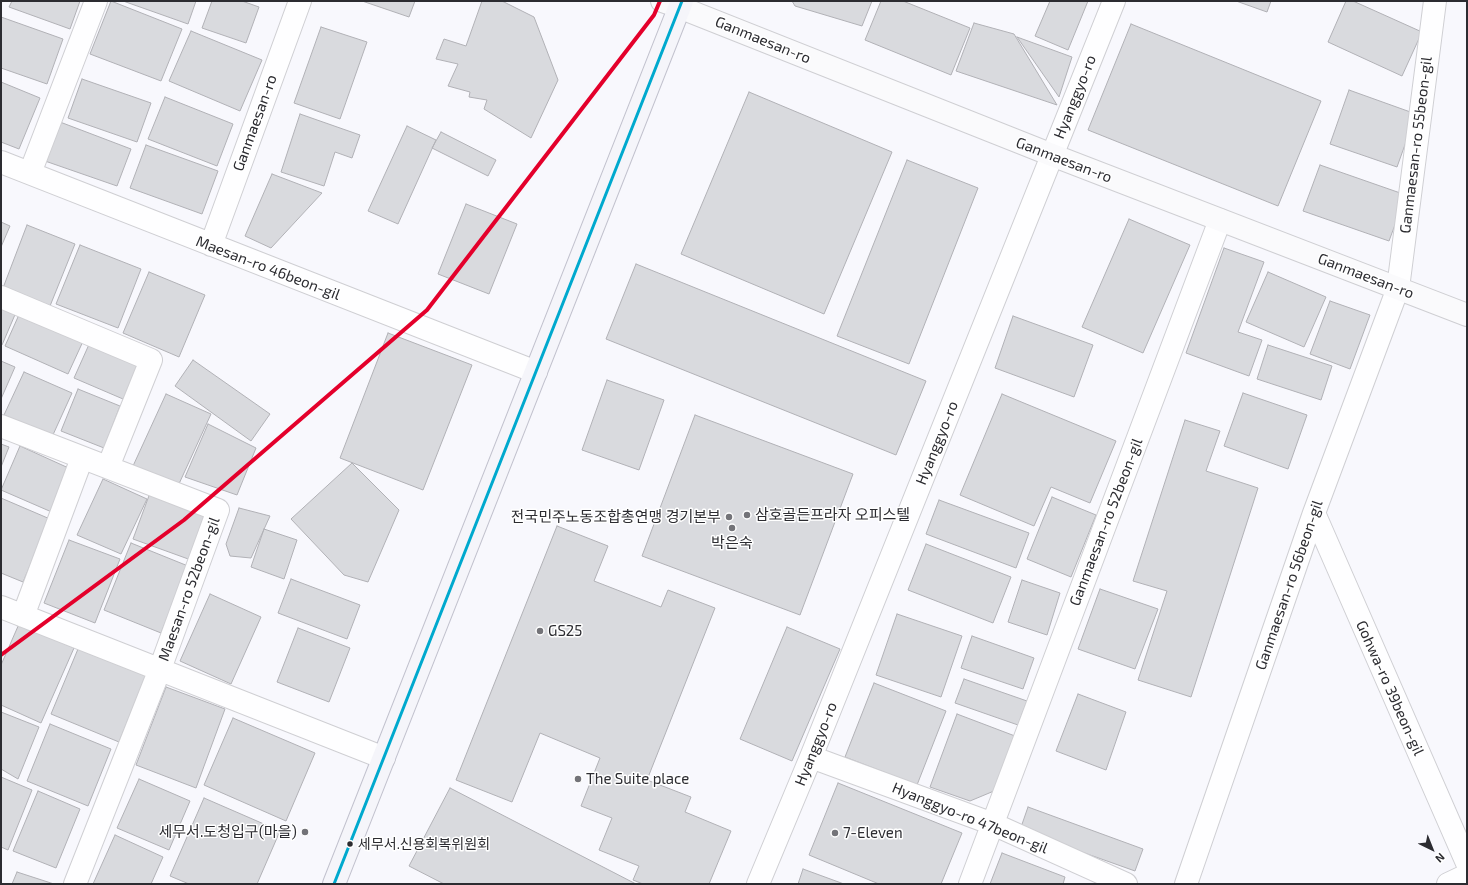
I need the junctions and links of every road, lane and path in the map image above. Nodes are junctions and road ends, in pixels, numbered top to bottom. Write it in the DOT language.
graph roads {
  1 [pos="96,1"];
  2 [pos="300,1"];
  3 [pos="1114,1"];
  4 [pos="1434,1"];
  5 [pos="674,3"];
  6 [pos="1052,156"];
  7 [pos="1,162"];
  8 [pos="30,173"];
  9 [pos="1220,220"];
  10 [pos="211,245"];
  11 [pos="1398,288"];
  12 [pos="1,297"];
  13 [pos="1467,314"];
  14 [pos="536,372"];
  15 [pos="1,426"];
  16 [pos="82,458"];
  17 [pos="108,467"];
  18 [pos="1314,513"];
  19 [pos="7,612"];
  20 [pos="160,669"];
  21 [pos="811,757"];
  22 [pos="384,758"];
  23 [pos="993,824"];
  24 [pos="1467,863"];
  25 [pos="1467,875"];
  26 [pos="75,884"];
  27 [pos="334,884"];
  28 [pos="758,884"];
  29 [pos="970,884"];
  30 [pos="1126,884"];
  31 [pos="1186,884"];
  32 [pos="1448,884"];
  1 -- 8 [label="street"];
  2 -- 10 [label="street, Ganmaesan-ro"];
  3 -- 6 [label="street, Hyanggyo-ro"];
  4 -- 11 [label="street, Ganmaesan-ro 55beon-gil"];
  5 -- 6 [label="street, Ganmaesan-ro"];
  5 -- 14 [label="main road"];
  6 -- 9 [label="street, Ganmaesan-ro"];
  6 -- 21 [label="street, Hyanggyo-ro"];
  7 -- 8 [label="street, Maesan-ro 46beon-gil"];
  8 -- 10 [label="street, Maesan-ro 46beon-gil"];
  9 -- 11 [label="street, Ganmaesan-ro"];
  9 -- 23 [label="street, Ganmaesan-ro 52beon-gil"];
  10 -- 14 [label="street, Maesan-ro 46beon-gil"];
  11 -- 13 [label="street, Ganmaesan-ro"];
  11 -- 18 [label="street, Ganmaesan-ro 56beon-gil"];
  12 -- 17 [label="street"];
  14 -- 22 [label="main road"];
  15 -- 16 [label="street, Maesan-ro 52beon-gil"];
  16 -- 17 [label="street, Maesan-ro 52beon-gil"];
  16 -- 19 [label="street, Maesan-ro 52beon-gil"];
  17 -- 20 [label="street, Maesan-ro 52beon-gil"];
  18 -- 24 [label="street, Gohwa-ro 39beon-gil"];
  18 -- 31 [label="street, Ganmaesan-ro 56beon-gil"];
  19 -- 20 [label="street, Maesan-ro 52beon-gil"];
  20 -- 22 [label="street, Maesan-ro 52beon-gil"];
  20 -- 26 [label="street"];
  21 -- 23 [label="street, Hyanggyo-ro 47beon-gil"];
  21 -- 28 [label="street, Hyanggyo-ro"];
  22 -- 27 [label="main road"];
  23 -- 29 [label="street, Ganmaesan-ro 52beon-gil"];
  23 -- 30 [label="street, Hyanggyo-ro 47beon-gil"];
  25 -- 32 [label="street"];
}
